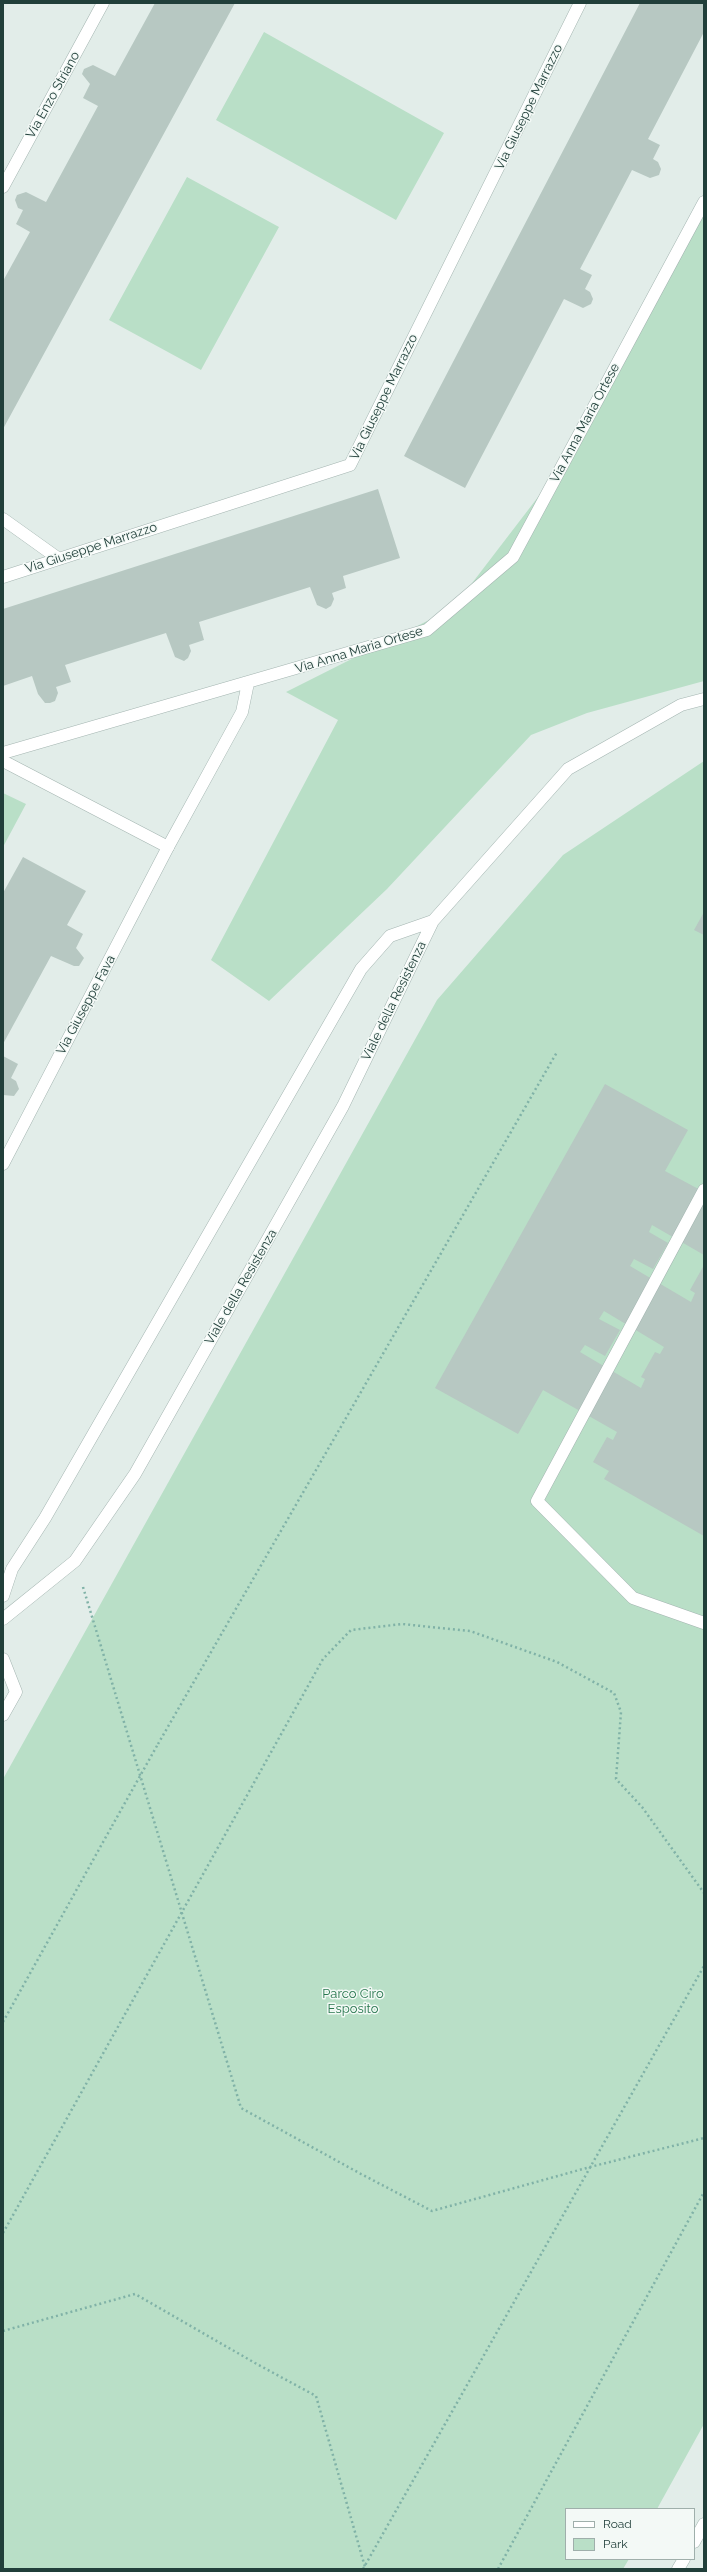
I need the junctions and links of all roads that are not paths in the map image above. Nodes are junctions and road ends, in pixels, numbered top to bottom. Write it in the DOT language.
graph roads {
  1 [pos="103,3"];
  2 [pos="580,3"];
  3 [pos="3,186"];
  4 [pos="704,202"];
  5 [pos="3,519"];
  6 [pos="59,559"];
  7 [pos="3,577"];
  8 [pos="248,683"];
  9 [pos="704,699"];
  10 [pos="3,753"];
  11 [pos="3,761"];
  12 [pos="168,846"];
  13 [pos="433,921"];
  14 [pos="3,1164"];
  15 [pos="704,1190"];
  16 [pos="3,1596"];
  17 [pos="3,1619"];
  18 [pos="704,1623"];
  19 [pos="3,1659"];
  20 [pos="3,1715"];
  21 [pos="704,2524"];
  22 [pos="695,2540"];
  23 [pos="683,2560"];
  24 [pos="678,2569"];
  1 -- 3 [label="street, Via Enzo Striano"];
  2 -- 6 [label="street, Via Giuseppe Marrazzo"];
  4 -- 8 [label="street, Via Anna Maria Ortese"];
  5 -- 6 [label="street"];
  6 -- 7 [label="street, Via Giuseppe Marrazzo"];
  8 -- 10 [label="street, Via Anna Maria Ortese"];
  8 -- 12 [label="street, Via Giuseppe Fava"];
  9 -- 13 [label="street, Viale della Resistenza"];
  11 -- 12 [label="street"];
  12 -- 14 [label="street, Via Giuseppe Fava"];
  13 -- 16 [label="street, Viale della Resistenza"];
  13 -- 17 [label="street, Viale della Resistenza"];
  15 -- 18 [label="street"];
  19 -- 20 [label="street"];
  21 -- 22 [label="street"];
  23 -- 24 [label="street"];
}
